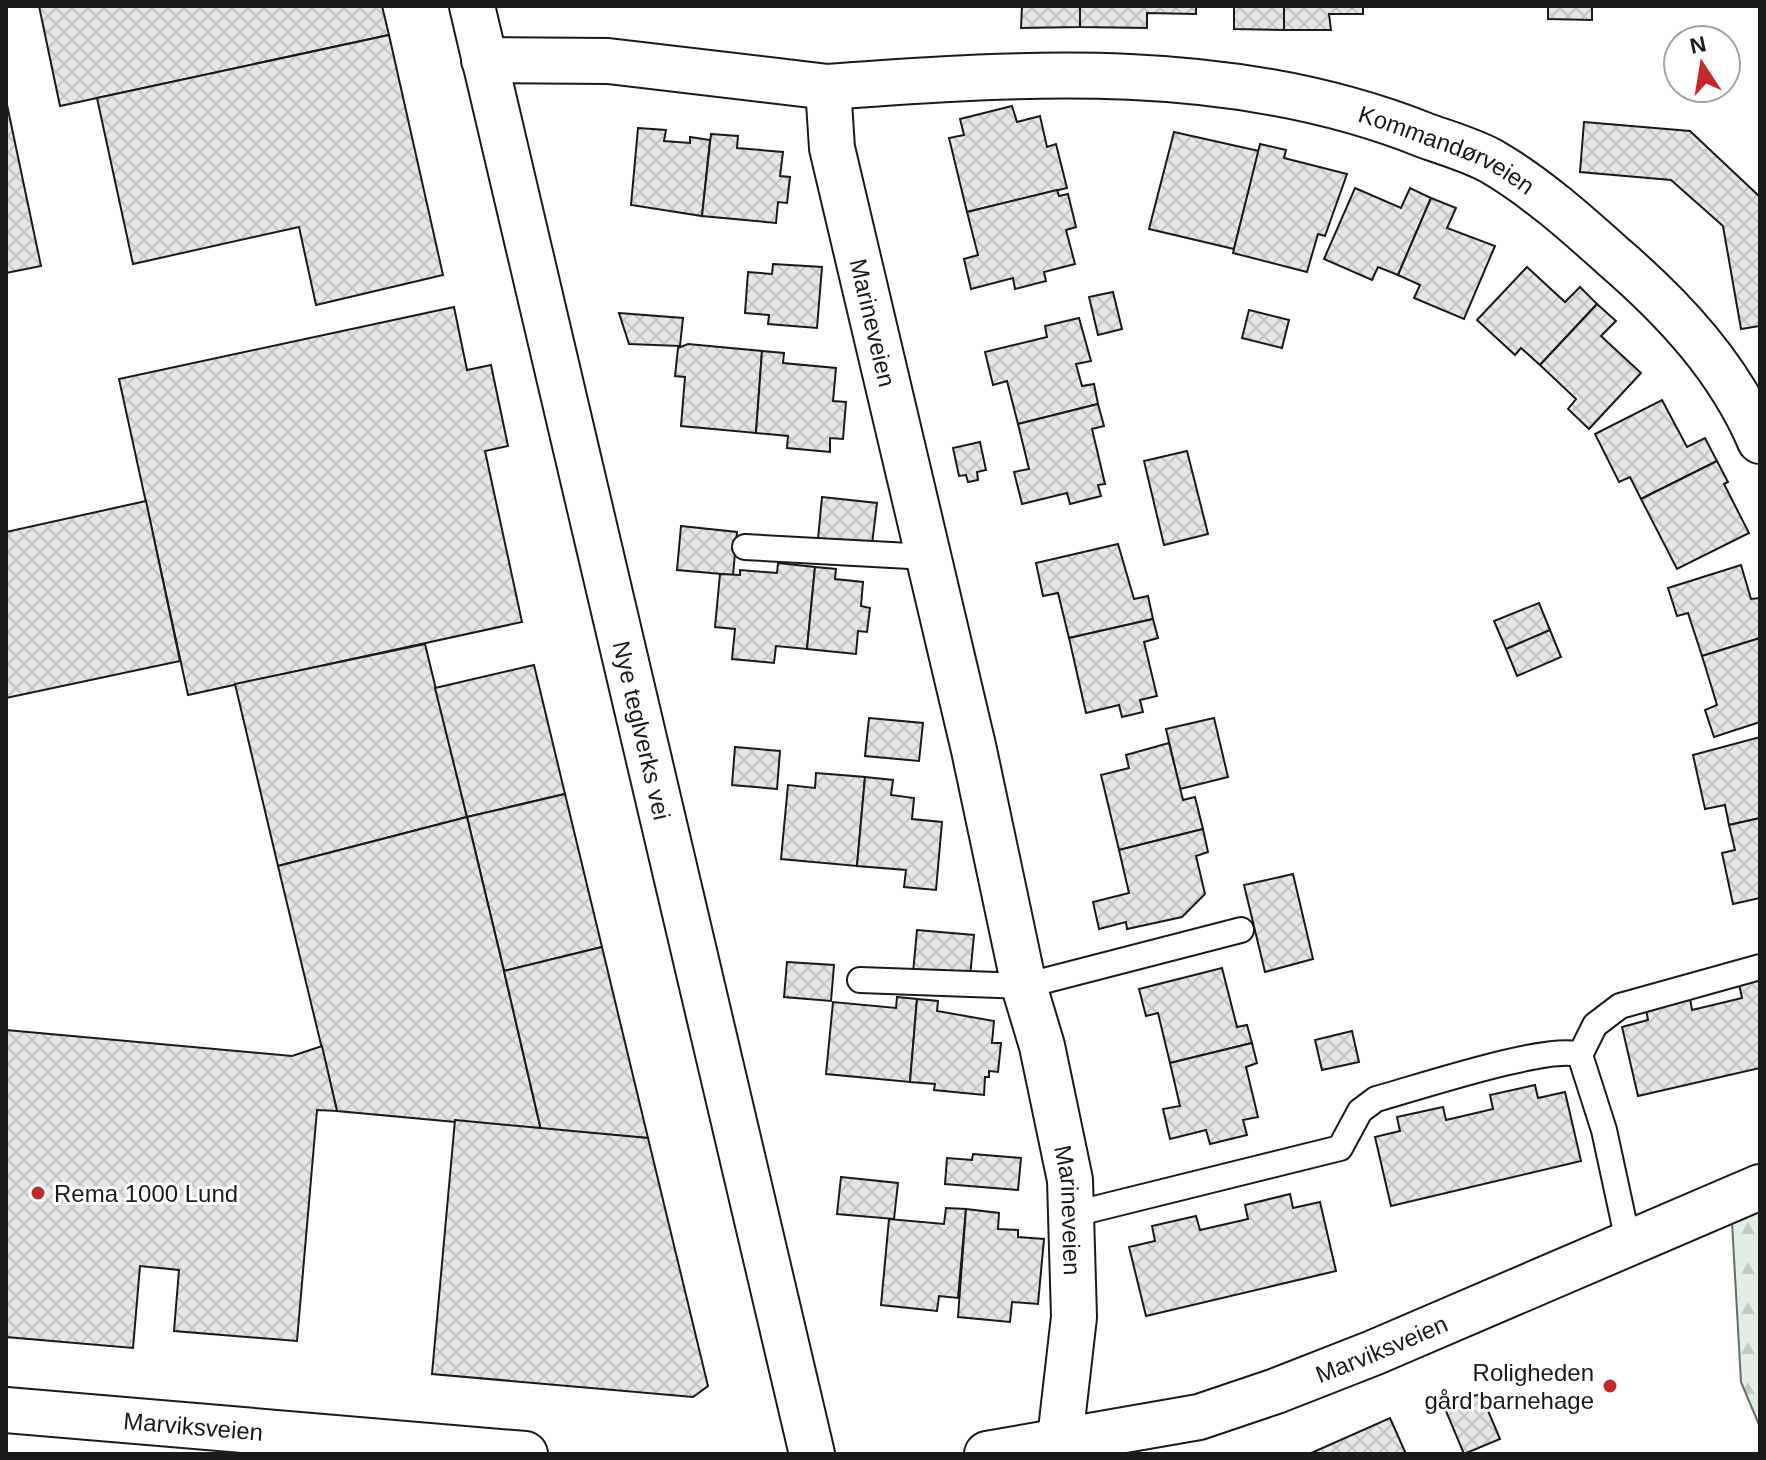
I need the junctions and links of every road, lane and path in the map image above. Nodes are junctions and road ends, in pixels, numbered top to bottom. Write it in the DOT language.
graph roads {
  1 [pos="472,6"];
  2 [pos="484,60"];
  3 [pos="828,87"];
  4 [pos="1760,441"];
  5 [pos="745,547"];
  6 [pos="928,557"];
  7 [pos="1241,930"];
  8 [pos="1760,967"];
  9 [pos="860,980"];
  10 [pos="1024,986"];
  11 [pos="1580,1055"];
  12 [pos="1760,1187"];
  13 [pos="1074,1214"];
  14 [pos="1628,1241"];
  15 [pos="6,1410"];
  16 [pos="1060,1439"];
  17 [pos="525,1454"];
  18 [pos="812,1454"];
  19 [pos="987,1454"];
  1 -- 2 [label="street, Nye teglverks vei"];
  2 -- 3 [label="street"];
  2 -- 18 [label="street, Nye teglverks vei"];
  3 -- 4 [label="street, Kommandørveien"];
  3 -- 6 [label="street, Marineveien"];
  5 -- 6 [label="lane"];
  6 -- 10 [label="street, Marineveien"];
  7 -- 10 [label="lane"];
  8 -- 11 [label="lane"];
  9 -- 10 [label="lane"];
  10 -- 13 [label="street, Marineveien"];
  11 -- 13 [label="lane"];
  11 -- 14 [label="lane"];
  12 -- 14 [label="street, Marviksveien"];
  13 -- 16 [label="street, Marineveien"];
  14 -- 16 [label="street, Marviksveien"];
  15 -- 17 [label="street, Marviksveien"];
  16 -- 19 [label="street, Marviksveien"];
}
